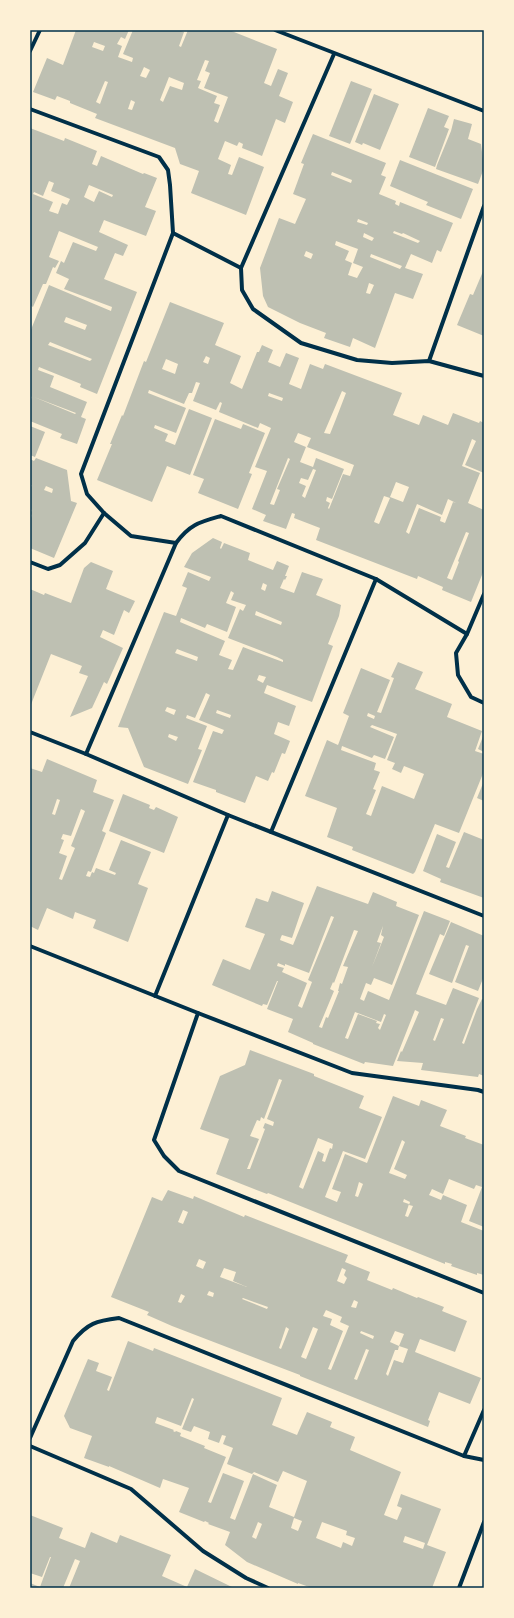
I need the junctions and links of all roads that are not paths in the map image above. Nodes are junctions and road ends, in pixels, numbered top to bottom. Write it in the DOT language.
graph roads {
  1 [pos="40,30"];
  2 [pos="275,30"];
  3 [pos="30,51"];
  4 [pos="334,54"];
  5 [pos="30,109"];
  6 [pos="484,111"];
  7 [pos="484,206"];
  8 [pos="173,233"];
  9 [pos="241,268"];
  10 [pos="429,361"];
  11 [pos="484,376"];
  12 [pos="104,513"];
  13 [pos="176,543"];
  14 [pos="30,562"];
  15 [pos="376,579"];
  16 [pos="484,594"];
  17 [pos="467,634"];
  18 [pos="484,703"];
  19 [pos="30,732"];
  20 [pos="86,754"];
  21 [pos="228,815"];
  22 [pos="271,832"];
  23 [pos="484,916"];
  24 [pos="30,946"];
  25 [pos="155,996"];
  26 [pos="198,1013"];
  27 [pos="484,1092"];
  28 [pos="484,1293"];
  29 [pos="484,1410"];
  30 [pos="30,1438"];
  31 [pos="30,1446"];
  32 [pos="464,1456"];
  33 [pos="484,1460"];
  34 [pos="484,1522"];
  35 [pos="268,1588"];
  36 [pos="459,1588"];
  1 -- 3 [label="street"];
  2 -- 4 [label="street"];
  4 -- 6 [label="street"];
  4 -- 9 [label="street"];
  5 -- 8 [label="street"];
  7 -- 10 [label="street"];
  8 -- 9 [label="street"];
  8 -- 12 [label="street"];
  9 -- 10 [label="street"];
  10 -- 11 [label="street"];
  12 -- 13 [label="street"];
  12 -- 14 [label="street"];
  13 -- 15 [label="street"];
  13 -- 20 [label="street"];
  15 -- 17 [label="street"];
  15 -- 22 [label="street"];
  16 -- 17 [label="street"];
  17 -- 18 [label="street"];
  19 -- 20 [label="street"];
  20 -- 21 [label="street"];
  21 -- 22 [label="street"];
  21 -- 25 [label="street"];
  22 -- 23 [label="street"];
  24 -- 25 [label="street"];
  25 -- 26 [label="street"];
  26 -- 27 [label="street"];
  26 -- 28 [label="street"];
  29 -- 32 [label="street"];
  30 -- 32 [label="street"];
  31 -- 35 [label="street"];
  32 -- 33 [label="street"];
  34 -- 36 [label="street"];
}
